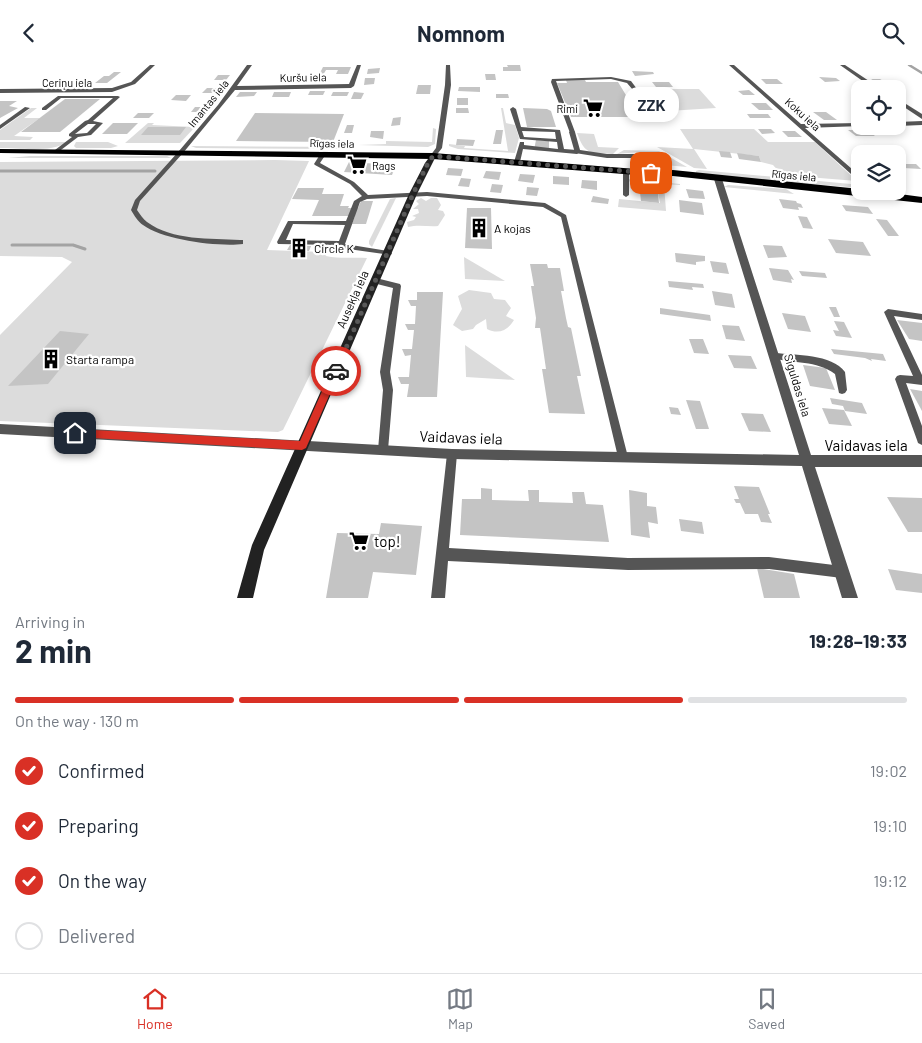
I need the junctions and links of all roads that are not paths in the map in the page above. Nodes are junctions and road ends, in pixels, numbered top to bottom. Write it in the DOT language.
graph roads {
  1 [pos="154,65"];
  2 [pos="250,65"];
  3 [pos="359,65"];
  4 [pos="448,65"];
  5 [pos="731,65"];
  6 [pos="842,65"];
  7 [pos="864,80"];
  8 [pos="233,88"];
  9 [pos="635,89"];
  10 [pos="0,91"];
  11 [pos="906,106"];
  12 [pos="27,108"];
  13 [pos="44,109"];
  14 [pos="513,109"];
  15 [pos="922,117"];
  16 [pos="89,122"];
  17 [pos="922,123"];
  18 [pos="906,124"];
  19 [pos="851,125"];
  20 [pos="801,126"];
  21 [pos="0,127"];
  22 [pos="521,129"];
  23 [pos="572,132"];
  24 [pos="76,136"];
  25 [pos="522,138"];
  26 [pos="559,141"];
  27 [pos="522,147"];
  28 [pos="561,150"];
  29 [pos="0,151"];
  30 [pos="57,151"];
  31 [pos="181,152"];
  32 [pos="577,152"];
  33 [pos="322,154"];
  34 [pos="433,156"];
  35 [pos="517,161"];
  36 [pos="626,171"];
  37 [pos="851,172"];
  38 [pos="662,174"];
  39 [pos="718,179"];
  40 [pos="851,190"];
  41 [pos="413,194"];
  42 [pos="906,194"];
  43 [pos="626,195"];
  44 [pos="922,196"];
  45 [pos="366,197"];
  46 [pos="906,197"];
  47 [pos="922,200"];
  48 [pos="348,223"];
  49 [pos="240,242"];
  50 [pos="342,243"];
  51 [pos="388,253"];
  52 [pos="376,281"];
  53 [pos="922,317"];
  54 [pos="775,356"];
  55 [pos="921,381"];
  56 [pos="842,390"];
  57 [pos="0,429"];
  58 [pos="922,440"];
  59 [pos="302,445"];
  60 [pos="384,450"];
  61 [pos="452,454"];
  62 [pos="623,457"];
  63 [pos="806,461"];
  64 [pos="922,461"];
  65 [pos="442,554"];
  66 [pos="842,572"];
  67 [pos="245,598"];
  68 [pos="438,598"];
  69 [pos="850,598"];
  1 -- 10 [label="street, Ceriņu iela"];
  2 -- 8 [label="street, Imantas iela"];
  3 -- 8 [label="street, Kuršu iela"];
  4 -- 34 [label="street, Ausekļa iela"];
  5 -- 20 [label="street, Koku iela"];
  6 -- 7 [label="street"];
  8 -- 31 [label="street, Imantas iela"];
  9 -- 23 [label="lane"];
  11 -- 15 [label="street"];
  12 -- 21 [label="lane"];
  13 -- 16 [label="lane"];
  14 -- 22 [label="lane"];
  16 -- 24 [label="lane"];
  16 -- 24 [label="lane"];
  17 -- 18 [label="street"];
  19 -- 20 [label="street"];
  20 -- 37 [label="street, Koku iela"];
  22 -- 25 [label="lane"];
  22 -- 26 [label="lane"];
  23 -- 32 [label="street"];
  24 -- 30 [label="lane"];
  25 -- 26 [label="lane"];
  25 -- 27 [label="lane"];
  26 -- 28 [label="lane"];
  27 -- 28 [label="lane"];
  27 -- 35 [label="lane"];
  28 -- 32 [label="lane"];
  29 -- 30 [label="main road, Rīgas iela"];
  30 -- 31 [label="main road, Rīgas iela"];
  31 -- 33 [label="main road, Rīgas iela"];
  31 -- 49 [label="lane"];
  32 -- 38 [label="street"];
  33 -- 34 [label="main road, Rīgas iela"];
  33 -- 45 [label="lane"];
  34 -- 35 [label="main road, Rīgas iela"];
  34 -- 41 [label="street, Ausekļa iela"];
  35 -- 36 [label="main road, Rīgas iela"];
  36 -- 38 [label="main road, Rīgas iela"];
  36 -- 43 [label="lane"];
  38 -- 39 [label="main road, Rīgas iela"];
  39 -- 40 [label="main road, Rīgas iela"];
  39 -- 54 [label="street, Siguldas iela"];
  41 -- 45 [label="lane"];
  41 -- 51 [label="street, Ausekļa iela"];
  41 -- 62 [label="lane"];
  42 -- 44 [label="main road"];
  45 -- 48 [label="lane"];
  46 -- 47 [label="main road, Rīgas iela"];
  48 -- 50 [label="lane"];
  48 -- 50 [label="lane"];
  50 -- 51 [label="lane"];
  51 -- 52 [label="street, Ausekļa iela"];
  52 -- 59 [label="street, Ausekļa iela"];
  52 -- 60 [label="lane"];
  53 -- 55 [label="lane"];
  54 -- 56 [label="lane"];
  54 -- 63 [label="street, Siguldas iela"];
  55 -- 58 [label="lane"];
  57 -- 59 [label="street, Vaidavas iela"];
  59 -- 60 [label="street, Vaidavas iela"];
  59 -- 67 [label="street, Ausekļa iela"];
  60 -- 61 [label="street, Vaidavas iela"];
  61 -- 62 [label="street, Vaidavas iela"];
  61 -- 65 [label="lane"];
  62 -- 63 [label="street, Vaidavas iela"];
  63 -- 64 [label="street, Vaidavas iela"];
  63 -- 66 [label="street, Siguldas iela"];
  65 -- 66 [label="lane"];
  65 -- 68 [label="lane"];
  66 -- 69 [label="street, Siguldas iela"];
}
